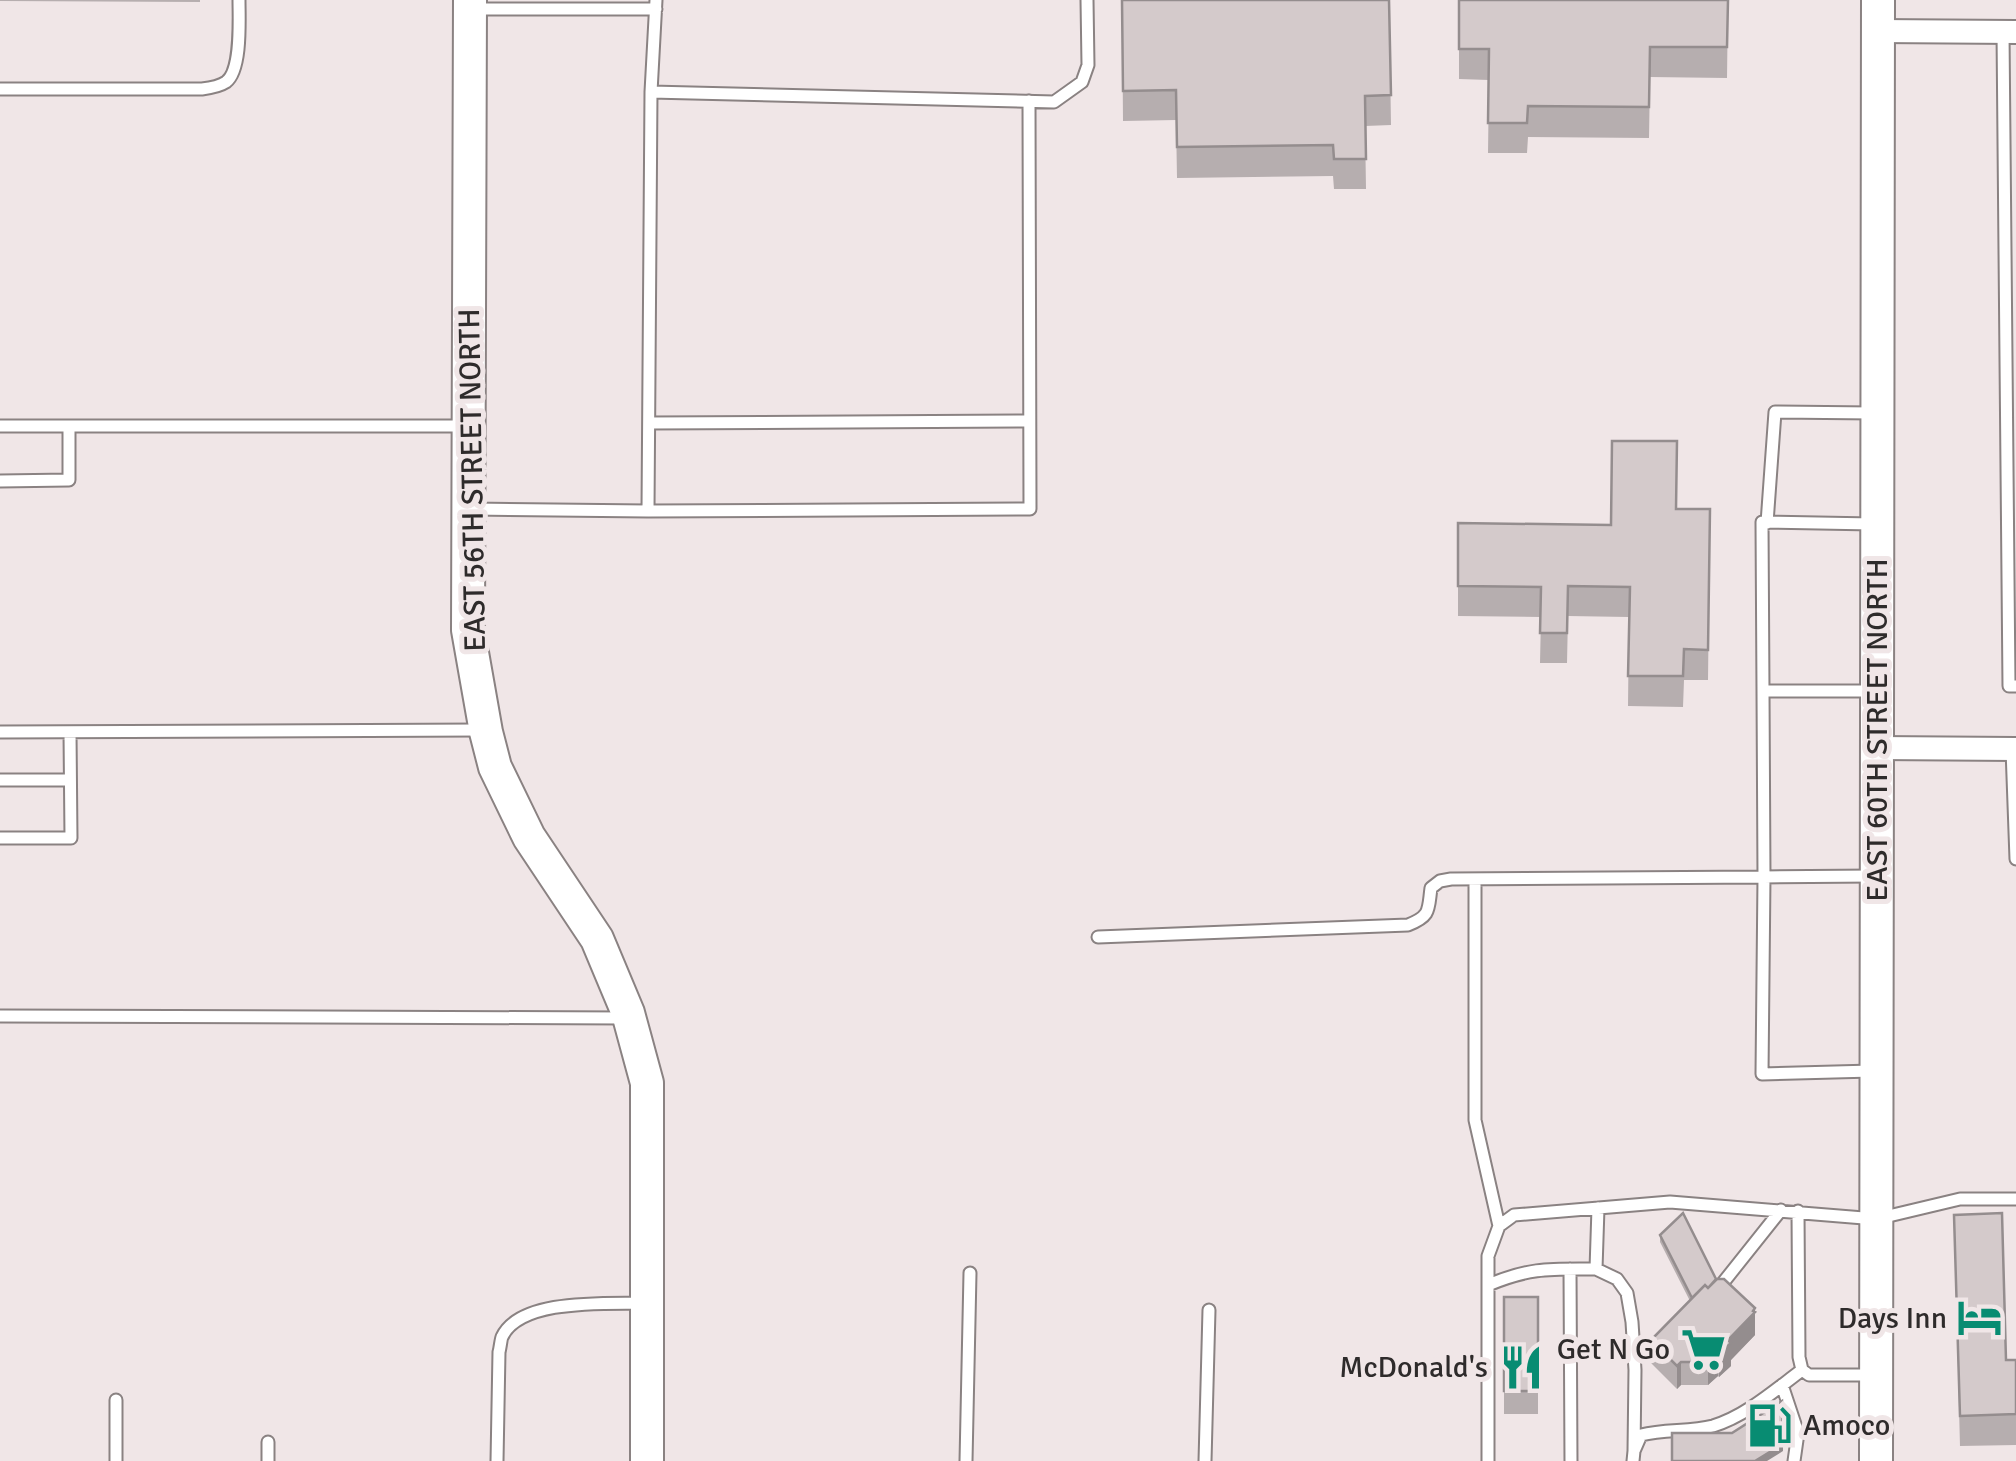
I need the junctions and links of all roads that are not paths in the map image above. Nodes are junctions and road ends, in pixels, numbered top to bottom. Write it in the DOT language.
graph roads {
  1 [pos="239,0"];
  2 [pos="1087,0"];
  3 [pos="470,4"];
  4 [pos="656,4"];
  5 [pos="1878,15"];
  6 [pos="2009,32"];
  7 [pos="0,89"];
  8 [pos="652,92"];
  9 [pos="1029,101"];
  10 [pos="1878,413"];
  11 [pos="1030,421"];
  12 [pos="649,423"];
  13 [pos="0,426"];
  14 [pos="69,426"];
  15 [pos="470,426"];
  16 [pos="0,481"];
  17 [pos="469,509"];
  18 [pos="648,511"];
  19 [pos="1768,523"];
  20 [pos="1877,524"];
  21 [pos="2016,686"];
  22 [pos="1763,691"];
  23 [pos="1877,692"];
  24 [pos="485,730"];
  25 [pos="0,732"];
  26 [pos="70,732"];
  27 [pos="1877,748"];
  28 [pos="2014,749"];
  29 [pos="0,780"];
  30 [pos="70,780"];
  31 [pos="0,838"];
  32 [pos="2016,850"];
  33 [pos="2016,860"];
  34 [pos="1764,876"];
  35 [pos="1877,876"];
  36 [pos="1475,879"];
  37 [pos="1098,937"];
  38 [pos="0,1016"];
  39 [pos="630,1018"];
  40 [pos="1876,1071"];
  41 [pos="2016,1199"];
  42 [pos="1598,1208"];
  43 [pos="1781,1210"];
  44 [pos="1798,1211"];
  45 [pos="1876,1219"];
  46 [pos="1499,1226"];
  47 [pos="1570,1269"];
  48 [pos="1596,1269"];
  49 [pos="970,1273"];
  50 [pos="1488,1285"];
  51 [pos="647,1303"];
  52 [pos="1702,1304"];
  53 [pos="1209,1310"];
  54 [pos="1649,1357"];
  55 [pos="1635,1370"];
  56 [pos="1802,1370"];
  57 [pos="1876,1374"];
  58 [pos="1782,1385"];
  59 [pos="116,1400"];
  60 [pos="268,1442"];
  61 [pos="1634,1456"];
  62 [pos="116,1461"];
  63 [pos="268,1461"];
  64 [pos="496,1461"];
  65 [pos="647,1461"];
  66 [pos="966,1461"];
  67 [pos="1205,1461"];
  68 [pos="1488,1461"];
  69 [pos="1571,1461"];
  70 [pos="1794,1461"];
  71 [pos="1876,1461"];
  1 -- 7 [label="lane"];
  2 -- 9 [label="lane"];
  3 -- 4 [label="lane"];
  3 -- 15 [label="street, EAST 56TH STREET NORTH"];
  4 -- 8 [label="lane"];
  5 -- 6 [label="street"];
  5 -- 10 [label="street, EAST 60TH STREET NORTH"];
  6 -- 21 [label="lane"];
  8 -- 9 [label="lane"];
  8 -- 12 [label="lane"];
  9 -- 11 [label="lane"];
  10 -- 19 [label="lane"];
  10 -- 20 [label="street, EAST 60TH STREET NORTH"];
  11 -- 12 [label="lane"];
  11 -- 18 [label="lane"];
  12 -- 18 [label="lane"];
  13 -- 14 [label="lane"];
  14 -- 15 [label="lane"];
  14 -- 16 [label="lane"];
  15 -- 17 [label="street, EAST 56TH STREET NORTH"];
  17 -- 18 [label="lane"];
  17 -- 24 [label="street, EAST 56TH STREET NORTH"];
  19 -- 20 [label="lane"];
  19 -- 22 [label="lane"];
  20 -- 23 [label="street, EAST 60TH STREET NORTH"];
  22 -- 23 [label="lane"];
  22 -- 34 [label="lane"];
  23 -- 27 [label="street, EAST 60TH STREET NORTH"];
  24 -- 26 [label="lane"];
  24 -- 39 [label="street, EAST 56TH STREET NORTH"];
  25 -- 26 [label="lane"];
  26 -- 30 [label="lane"];
  27 -- 28 [label="street"];
  27 -- 35 [label="street, EAST 60TH STREET NORTH"];
  28 -- 32 [label="lane"];
  29 -- 30 [label="lane"];
  30 -- 31 [label="lane"];
  32 -- 33 [label="lane"];
  34 -- 35 [label="lane"];
  34 -- 36 [label="lane"];
  34 -- 40 [label="lane"];
  35 -- 40 [label="street, EAST 60TH STREET NORTH"];
  36 -- 37 [label="lane"];
  36 -- 46 [label="lane"];
  38 -- 39 [label="lane"];
  39 -- 51 [label="street, EAST 56TH STREET NORTH"];
  40 -- 45 [label="street, EAST 60TH STREET NORTH"];
  41 -- 45 [label="lane"];
  42 -- 43 [label="lane"];
  42 -- 46 [label="lane"];
  42 -- 48 [label="lane"];
  43 -- 44 [label="lane"];
  43 -- 52 [label="lane"];
  44 -- 45 [label="lane"];
  44 -- 56 [label="lane"];
  45 -- 57 [label="street, EAST 60TH STREET NORTH"];
  46 -- 50 [label="lane"];
  47 -- 48 [label="lane"];
  47 -- 50 [label="lane"];
  47 -- 69 [label="lane"];
  48 -- 55 [label="lane"];
  49 -- 66 [label="lane"];
  50 -- 68 [label="lane"];
  51 -- 64 [label="lane"];
  51 -- 65 [label="street, EAST 56TH STREET NORTH"];
  53 -- 67 [label="lane"];
  54 -- 55 [label="lane"];
  55 -- 61 [label="lane"];
  56 -- 57 [label="lane"];
  56 -- 58 [label="lane"];
  57 -- 71 [label="street, EAST 60TH STREET NORTH"];
  58 -- 61 [label="lane"];
  58 -- 70 [label="lane"];
  59 -- 62 [label="lane"];
  60 -- 63 [label="lane"];
}
